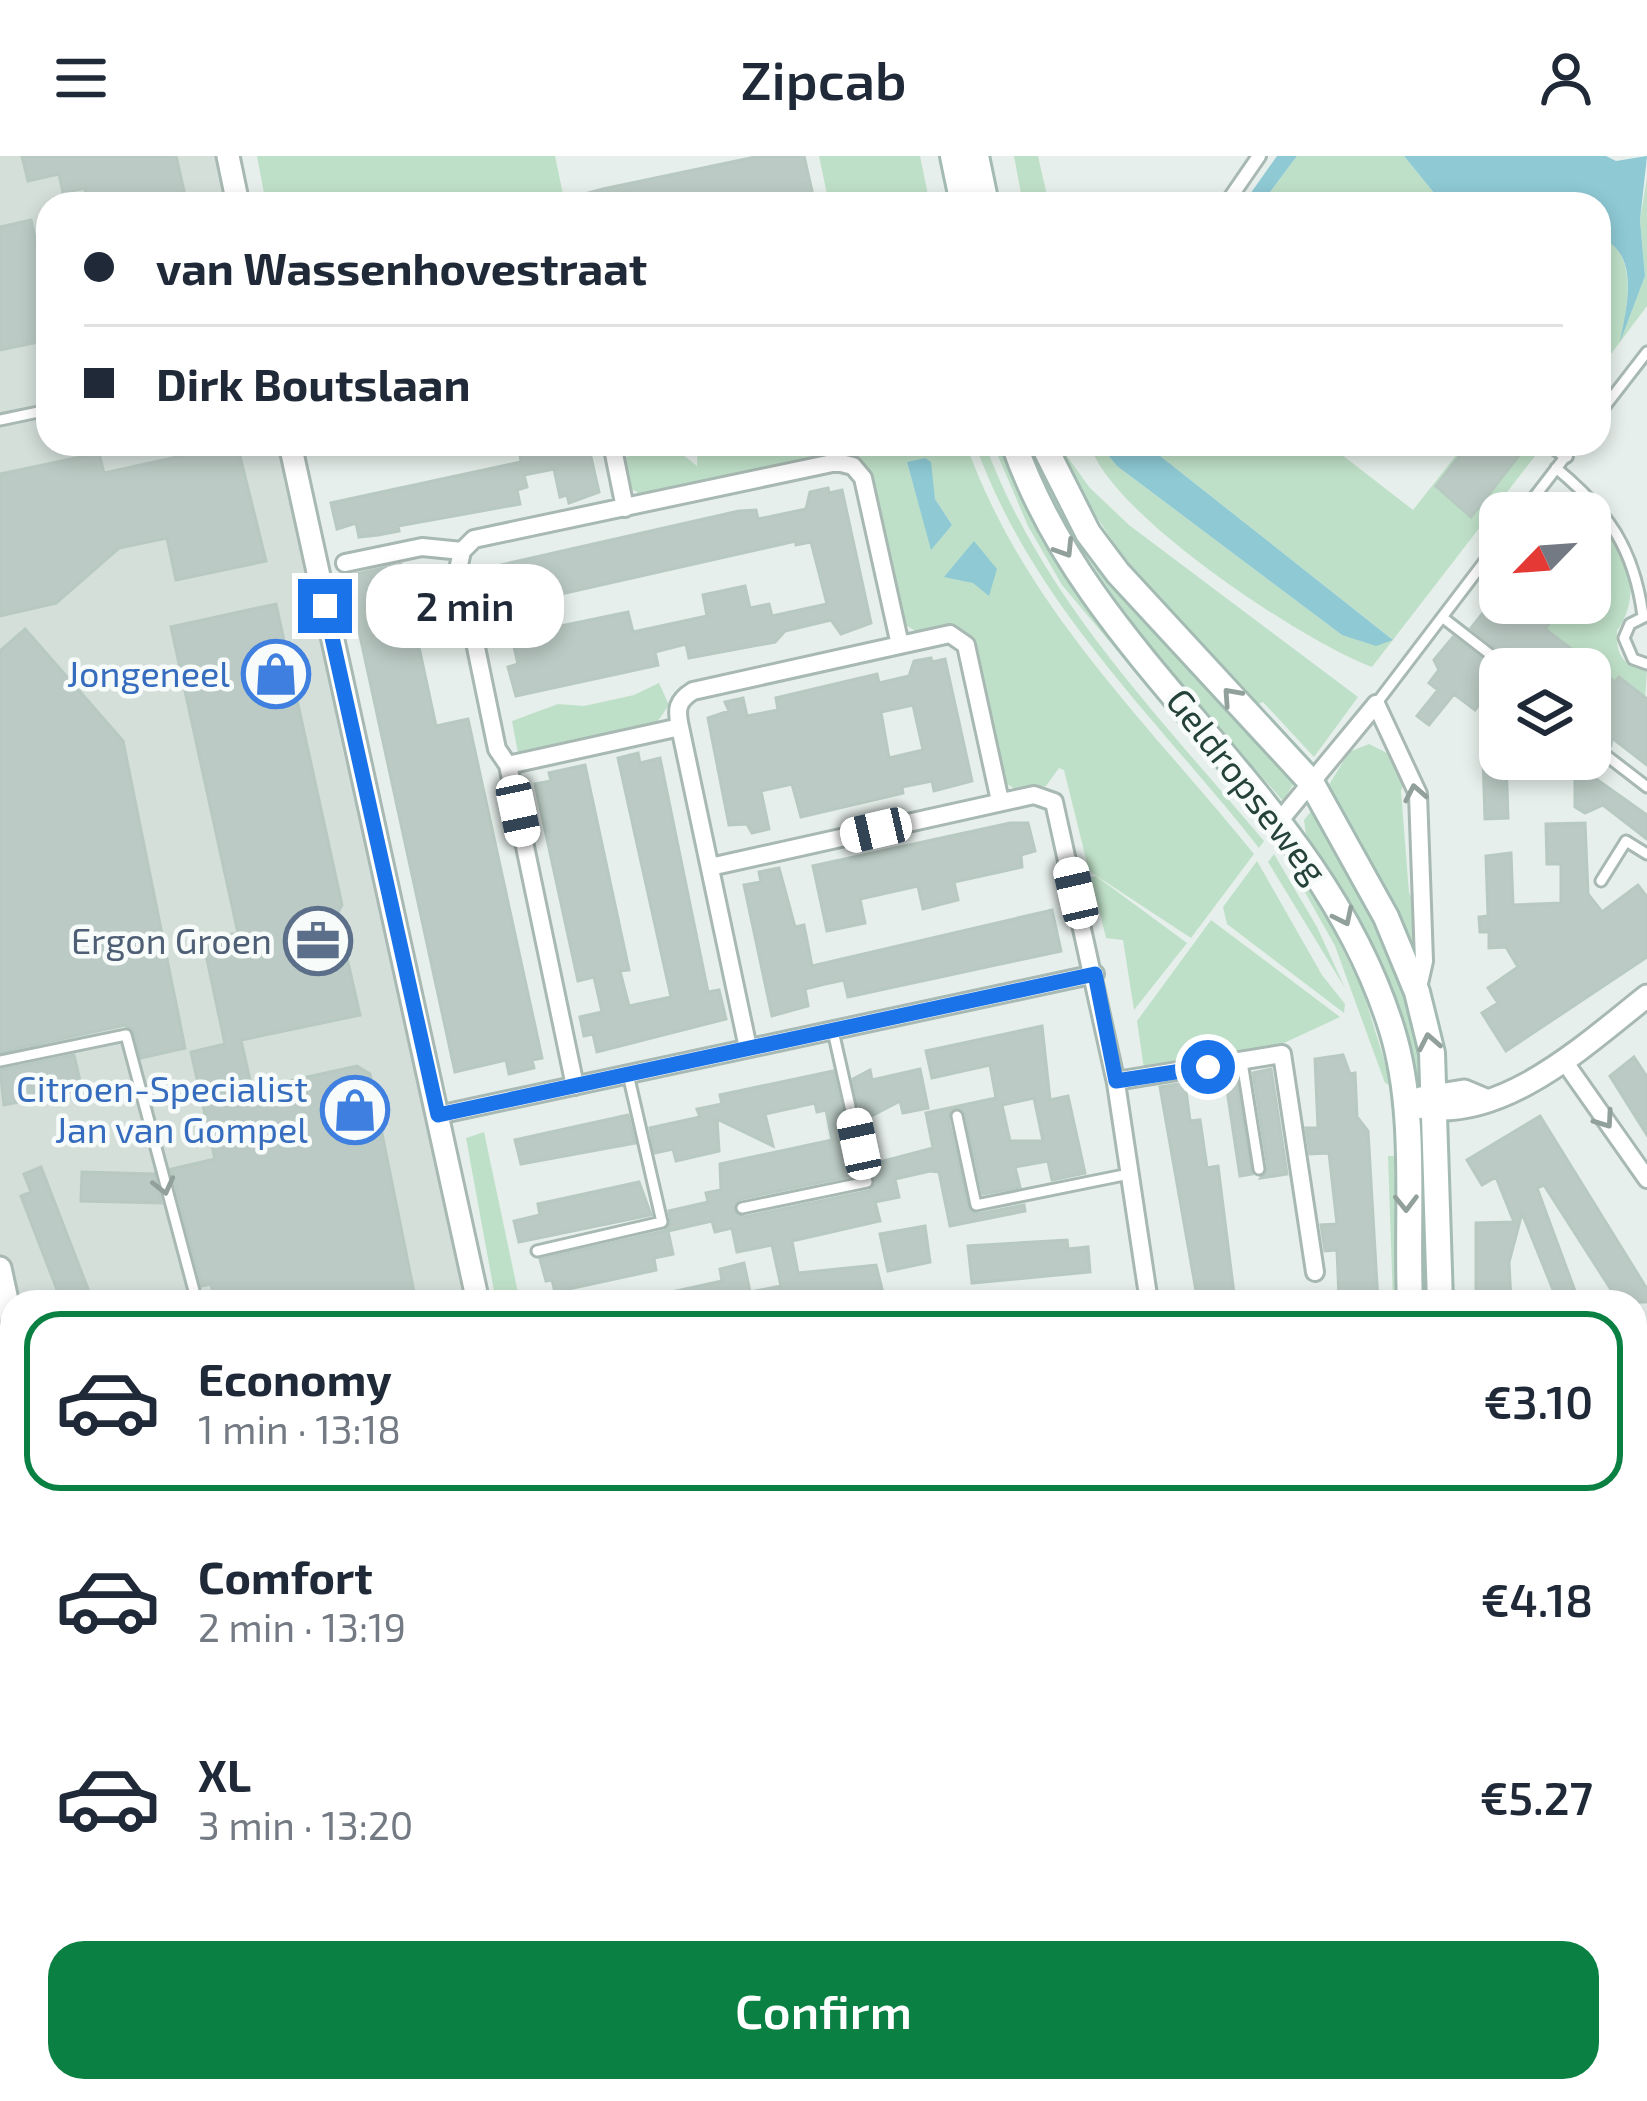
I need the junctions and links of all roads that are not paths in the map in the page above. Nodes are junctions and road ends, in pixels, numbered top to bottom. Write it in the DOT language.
graph roads {
  1 [pos="228,156"];
  2 [pos="953,156"];
  3 [pos="976,156"];
  4 [pos="1259,156"];
  5 [pos="236,192"];
  6 [pos="960,192"];
  7 [pos="984,192"];
  8 [pos="1235,192"];
  9 [pos="1647,352"];
  10 [pos="1611,398"];
  11 [pos="36,413"];
  12 [pos="0,421"];
  13 [pos="293,456"];
  14 [pos="615,456"];
  15 [pos="1019,456"];
  16 [pos="1049,456"];
  17 [pos="1566,456"];
  18 [pos="1556,468"];
  19 [pos="1538,492"];
  20 [pos="626,508"];
  21 [pos="462,551"];
  22 [pos="345,563"];
  23 [pos="1479,569"];
  24 [pos="1645,616"];
  25 [pos="1442,617"];
  26 [pos="900,645"];
  27 [pos="1482,648"];
  28 [pos="1647,664"];
  29 [pos="1376,704"];
  30 [pos="680,727"];
  31 [pos="1611,759"];
  32 [pos="508,765"];
  33 [pos="1311,782"];
  34 [pos="1647,787"];
  35 [pos="1000,801"];
  36 [pos="1281,819"];
  37 [pos="1647,854"];
  38 [pos="710,867"];
  39 [pos="1601,881"];
  40 [pos="1095,974"];
  41 [pos="1418,992"];
  42 [pos="1647,996"];
  43 [pos="833,1030"];
  44 [pos="748,1048"];
  45 [pos="0,1061"];
  46 [pos="1564,1061"];
  47 [pos="1243,1062"];
  48 [pos="628,1074"];
  49 [pos="1116,1081"];
  50 [pos="575,1086"];
  51 [pos="1436,1101"];
  52 [pos="1404,1105"];
  53 [pos="438,1115"];
  54 [pos="957,1116"];
  55 [pos="1259,1169"];
  56 [pos="1130,1174"];
  57 [pos="1647,1179"];
  58 [pos="742,1208"];
  59 [pos="537,1251"];
  60 [pos="1315,1272"];
  61 [pos="194,1290"];
  62 [pos="475,1290"];
  63 [pos="1147,1290"];
  64 [pos="1410,1290"];
  65 [pos="1440,1290"];
  1 -- 5 [label="street"];
  2 -- 6 [label="main road"];
  3 -- 7 [label="main road"];
  4 -- 8 [label="street"];
  9 -- 10 [label="lane"];
  11 -- 12 [label="lane"];
  13 -- 53 [label="street"];
  14 -- 20 [label="street"];
  15 -- 36 [label="main road, Geldropseweg, one-way"];
  33 -- 16 [label="main road, Geldropseweg, one-way"];
  17 -- 18 [label="lane"];
  18 -- 19 [label="lane"];
  18 -- 24 [label="lane"];
  20 -- 21 [label="street"];
  20 -- 26 [label="street"];
  21 -- 22 [label="street"];
  21 -- 32 [label="street"];
  23 -- 25 [label="lane"];
  24 -- 28 [label="lane"];
  25 -- 27 [label="lane"];
  25 -- 29 [label="lane"];
  26 -- 30 [label="street"];
  26 -- 35 [label="street"];
  29 -- 33 [label="street"];
  41 -- 29 [label="street, Geldropseweg, one-way"];
  30 -- 32 [label="street"];
  30 -- 38 [label="street"];
  31 -- 34 [label="lane"];
  32 -- 50 [label="street"];
  33 -- 36 [label="street"];
  33 -- 41 [label="main road, Geldropseweg"];
  35 -- 38 [label="street"];
  35 -- 40 [label="street"];
  36 -- 52 [label="main road, Geldropseweg, one-way"];
  37 -- 39 [label="lane"];
  38 -- 44 [label="street"];
  40 -- 43 [label="street"];
  40 -- 49 [label="street"];
  51 -- 41 [label="main road, Geldropseweg, one-way"];
  42 -- 46 [label="street"];
  43 -- 44 [label="street"];
  43 -- 58 [label="lane"];
  44 -- 48 [label="street"];
  45 -- 61 [label="lane, one-way"];
  46 -- 51 [label="street"];
  46 -- 57 [label="street, one-way"];
  47 -- 49 [label="street"];
  47 -- 55 [label="lane"];
  47 -- 60 [label="street"];
  48 -- 50 [label="street"];
  48 -- 59 [label="lane"];
  49 -- 56 [label="street"];
  50 -- 53 [label="street"];
  51 -- 52 [label="street"];
  51 -- 65 [label="main road, Geldropseweg"];
  52 -- 64 [label="main road, Geldropseweg, one-way"];
  53 -- 62 [label="street"];
  54 -- 56 [label="lane"];
  56 -- 63 [label="street"];
}
